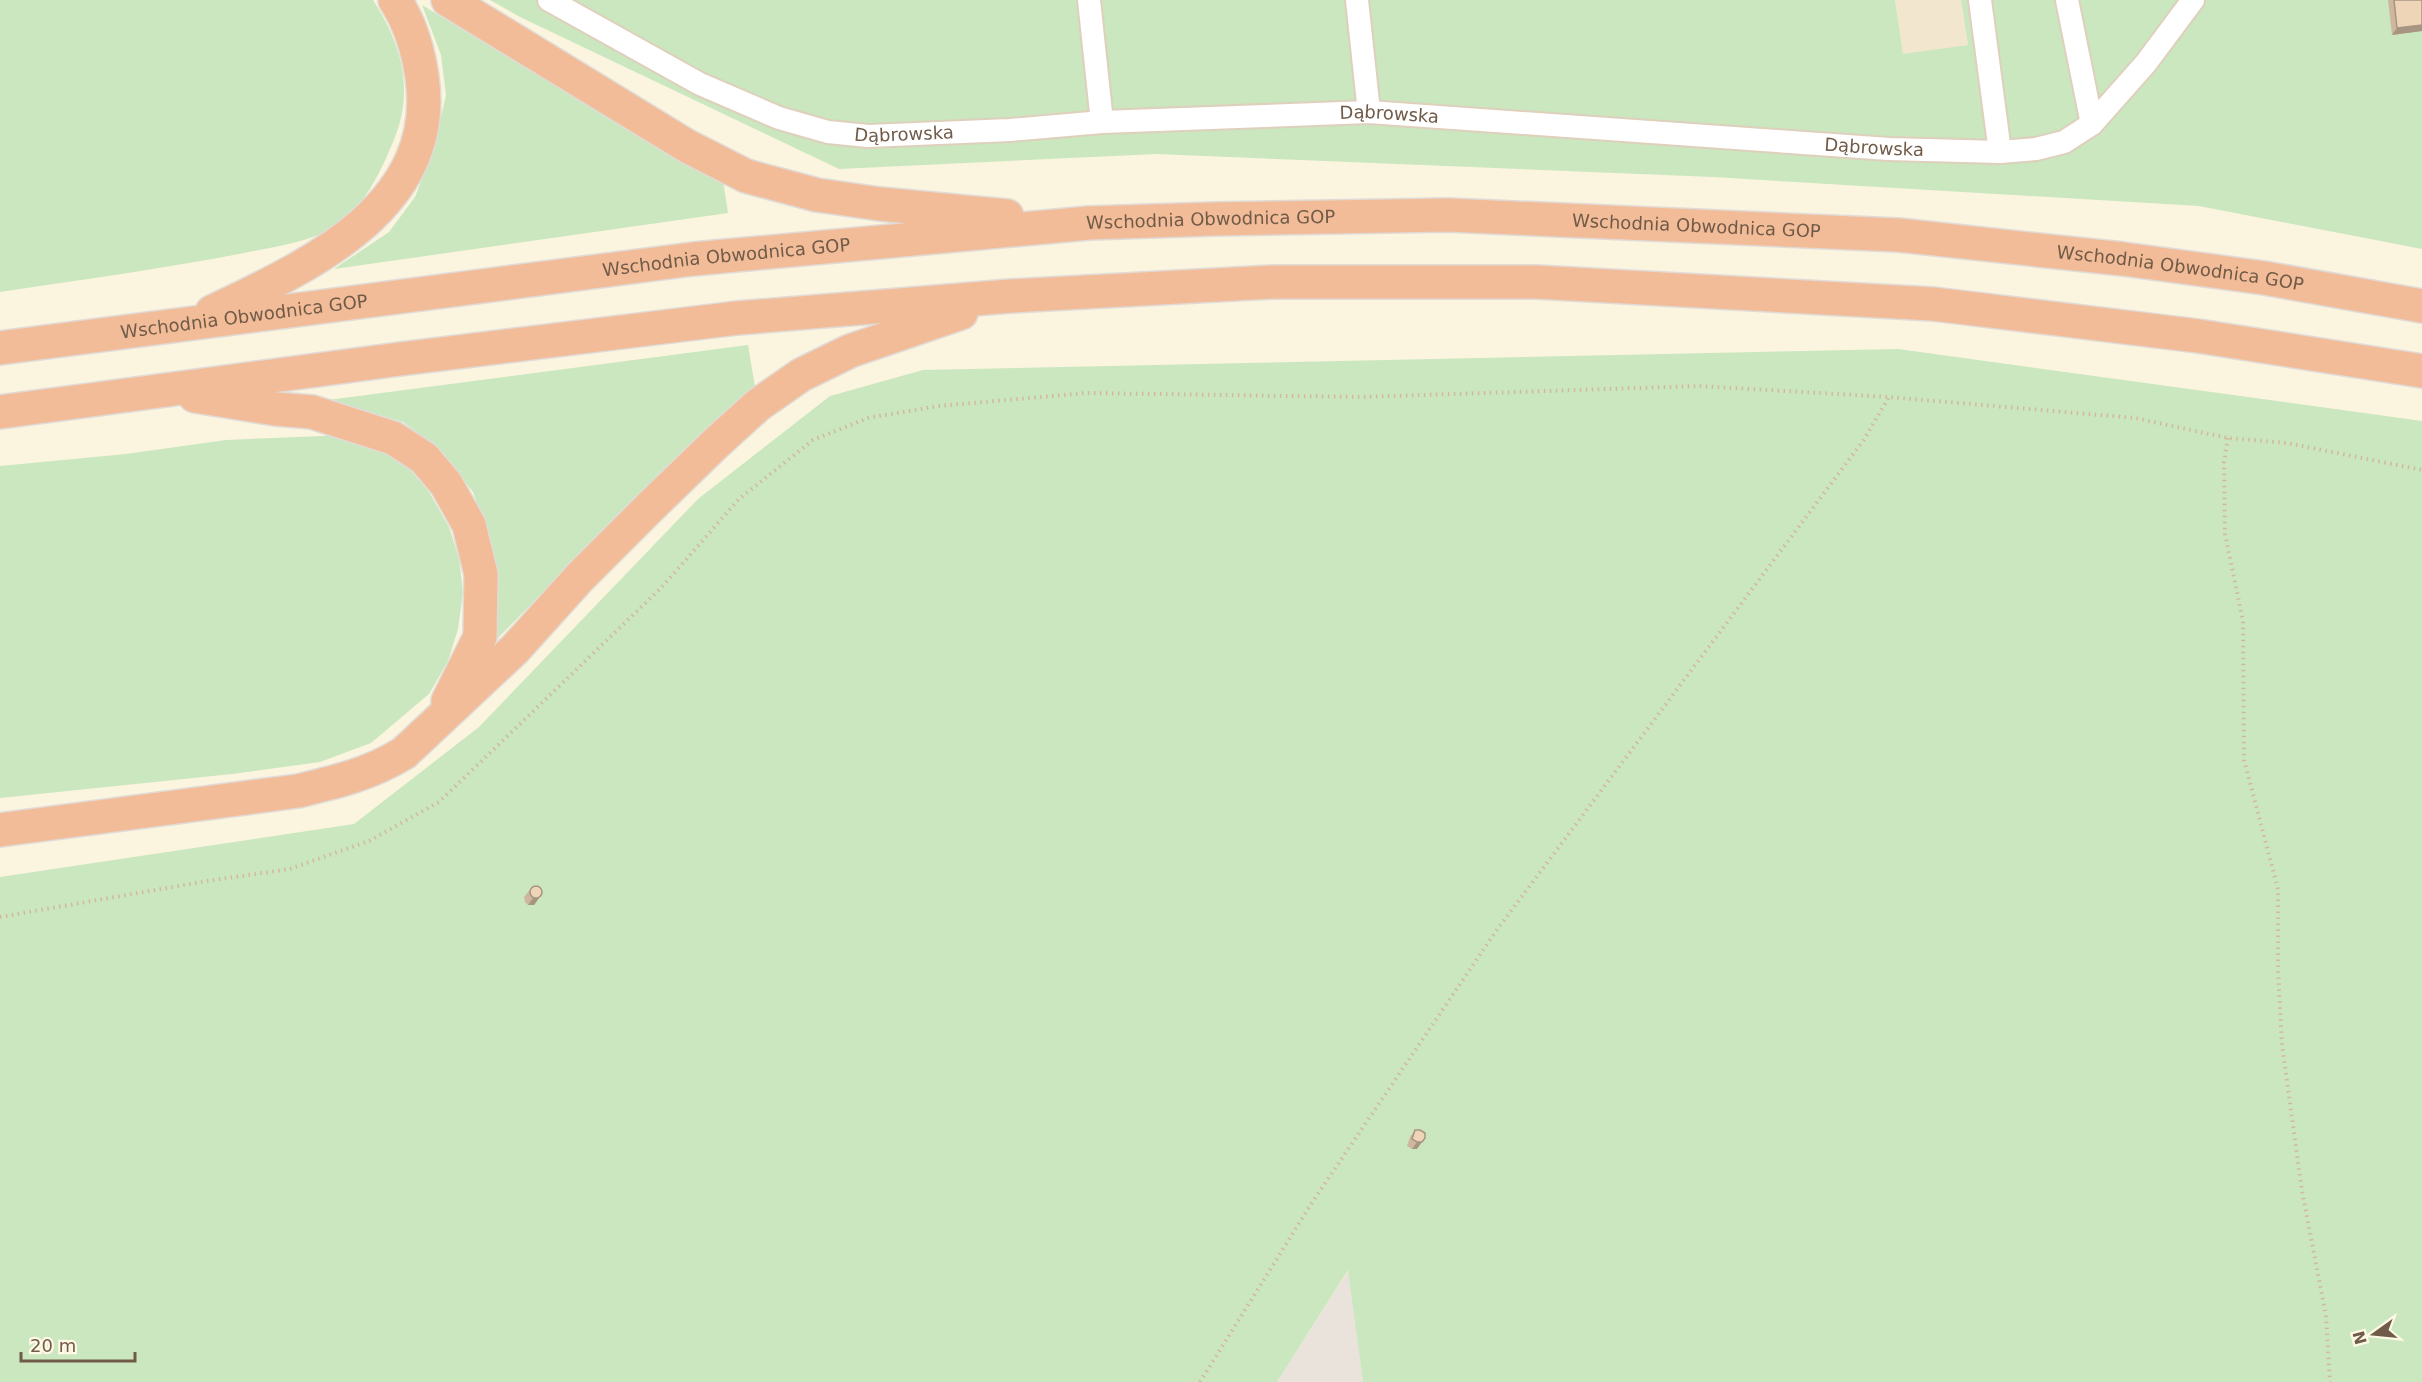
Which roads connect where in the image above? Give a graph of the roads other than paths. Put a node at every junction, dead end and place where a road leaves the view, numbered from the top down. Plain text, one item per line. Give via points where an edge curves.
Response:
1 (395, 0) edge
2 (448, 0) edge
3 (549, 0) edge
4 (1089, 0) edge
5 (1357, 0) edge
6 (1980, 0) edge
7 (2067, 0) edge
8 (2193, 0) edge
9 (1369, 111) junction
10 (1102, 122) junction
11 (2092, 124) junction
12 (2000, 152) junction
13 (1089, 223) junction
14 (1011, 297) junction
15 (2422, 306) edge
16 (186, 324) junction
17 (0, 348) edge
18 (2422, 372) edge
19 (161, 390) junction
20 (0, 412) edge
21 (435, 724) junction
22 (0, 830) edge

1 - 16 highway via 414,37 424,92 423,120 405,172 387,201 362,226 292,274
2 - 13 highway via 687,146 746,176 817,195 880,204
3 - 10 lane, Dąbrowska via 700,84 779,118 828,132 868,136
4 - 10 lane
5 - 9 lane
6 - 12 lane
7 - 11 lane
8 - 11 lane, Dąbrowska via 2146,63
9 - 10 lane, Dąbrowska
9 - 12 lane, Dąbrowska via 1890,149
11 - 12 lane, Dąbrowska via 2064,142
13 - 15 highway, Wschodnia Obwodnica GOP via 1448,215 1898,235 2170,265
13 - 16 highway, Wschodnia Obwodnica GOP via 693,260
14 - 18 highway via 1273,282 1548,283 1933,304 2198,336
14 - 19 highway via 738,318
14 - 21 highway via 850,351 801,375 758,405 580,577 516,649
16 - 17 highway, Wschodnia Obwodnica GOP
19 - 20 highway
19 - 21 highway via 312,412 341,420 393,438 424,458 446,484 468,525 482,573 480,638
21 - 22 highway via 384,766 335,782 298,791

